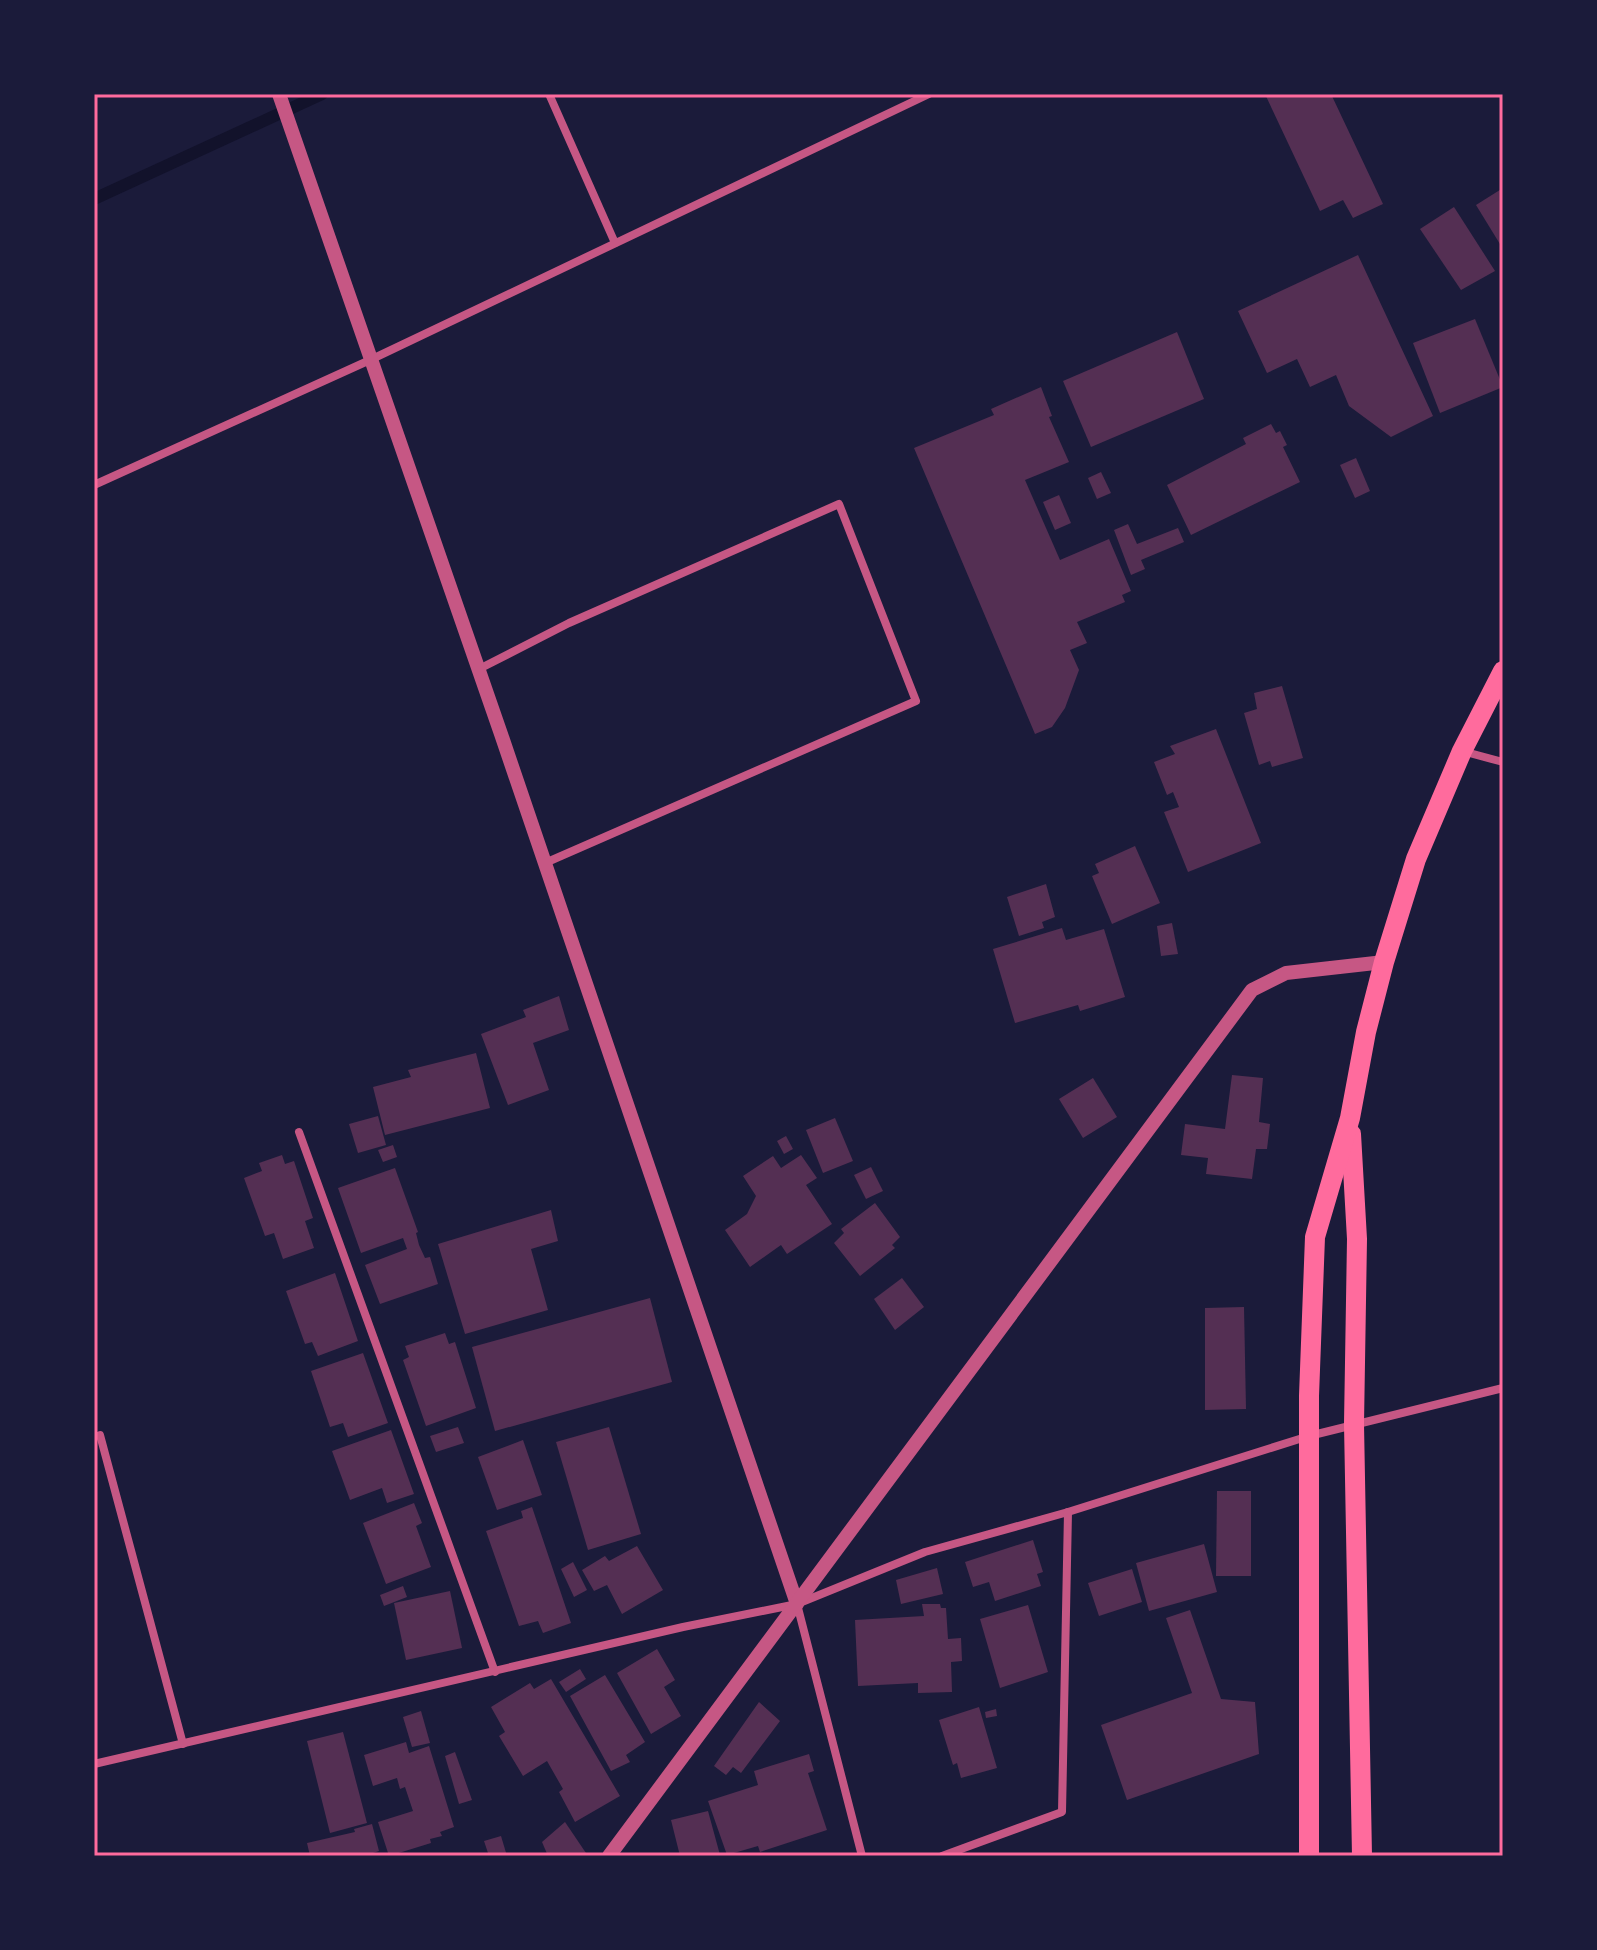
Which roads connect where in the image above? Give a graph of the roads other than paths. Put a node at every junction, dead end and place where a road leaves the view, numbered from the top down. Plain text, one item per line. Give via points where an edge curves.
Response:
1 (279, 94) edge
2 (549, 94) edge
3 (929, 94) edge
4 (615, 243) junction
5 (370, 360) junction
6 (94, 485) edge
7 (479, 669) junction
8 (1503, 671) edge
9 (1462, 751) junction
10 (1503, 762) edge
11 (545, 863) junction
12 (1384, 962) junction
13 (1350, 1118) junction
14 (299, 1132) dead end
15 (1503, 1388) edge
16 (1354, 1424) junction
17 (100, 1435) dead end
18 (1309, 1436) junction
19 (1068, 1512) junction
20 (797, 1604) junction
21 (495, 1672) junction
22 (183, 1744) junction
23 (94, 1764) edge
24 (609, 1856) edge
25 (862, 1856) edge
26 (942, 1856) edge
27 (1309, 1856) edge
28 (1362, 1856) edge

1 - 5 street
2 - 4 street
3 - 4 street
4 - 5 street
5 - 6 street
5 - 7 street
7 - 11 street
7 - 11 street via 569,623 839,504 916,701
8 - 9 main road
9 - 10 street
9 - 12 main road via 1416,859
11 - 20 street
12 - 13 main road
12 - 20 street via 1286,973 1252,990
13 - 16 main road via 1357,1239
13 - 18 main road via 1315,1237
14 - 21 street
15 - 16 street
16 - 18 street
16 - 28 main road
17 - 22 street
18 - 19 street
18 - 27 main road
19 - 20 street via 925,1552
19 - 26 street via 1062,1812
20 - 21 street
20 - 24 street
20 - 25 street
21 - 22 street
22 - 23 street

